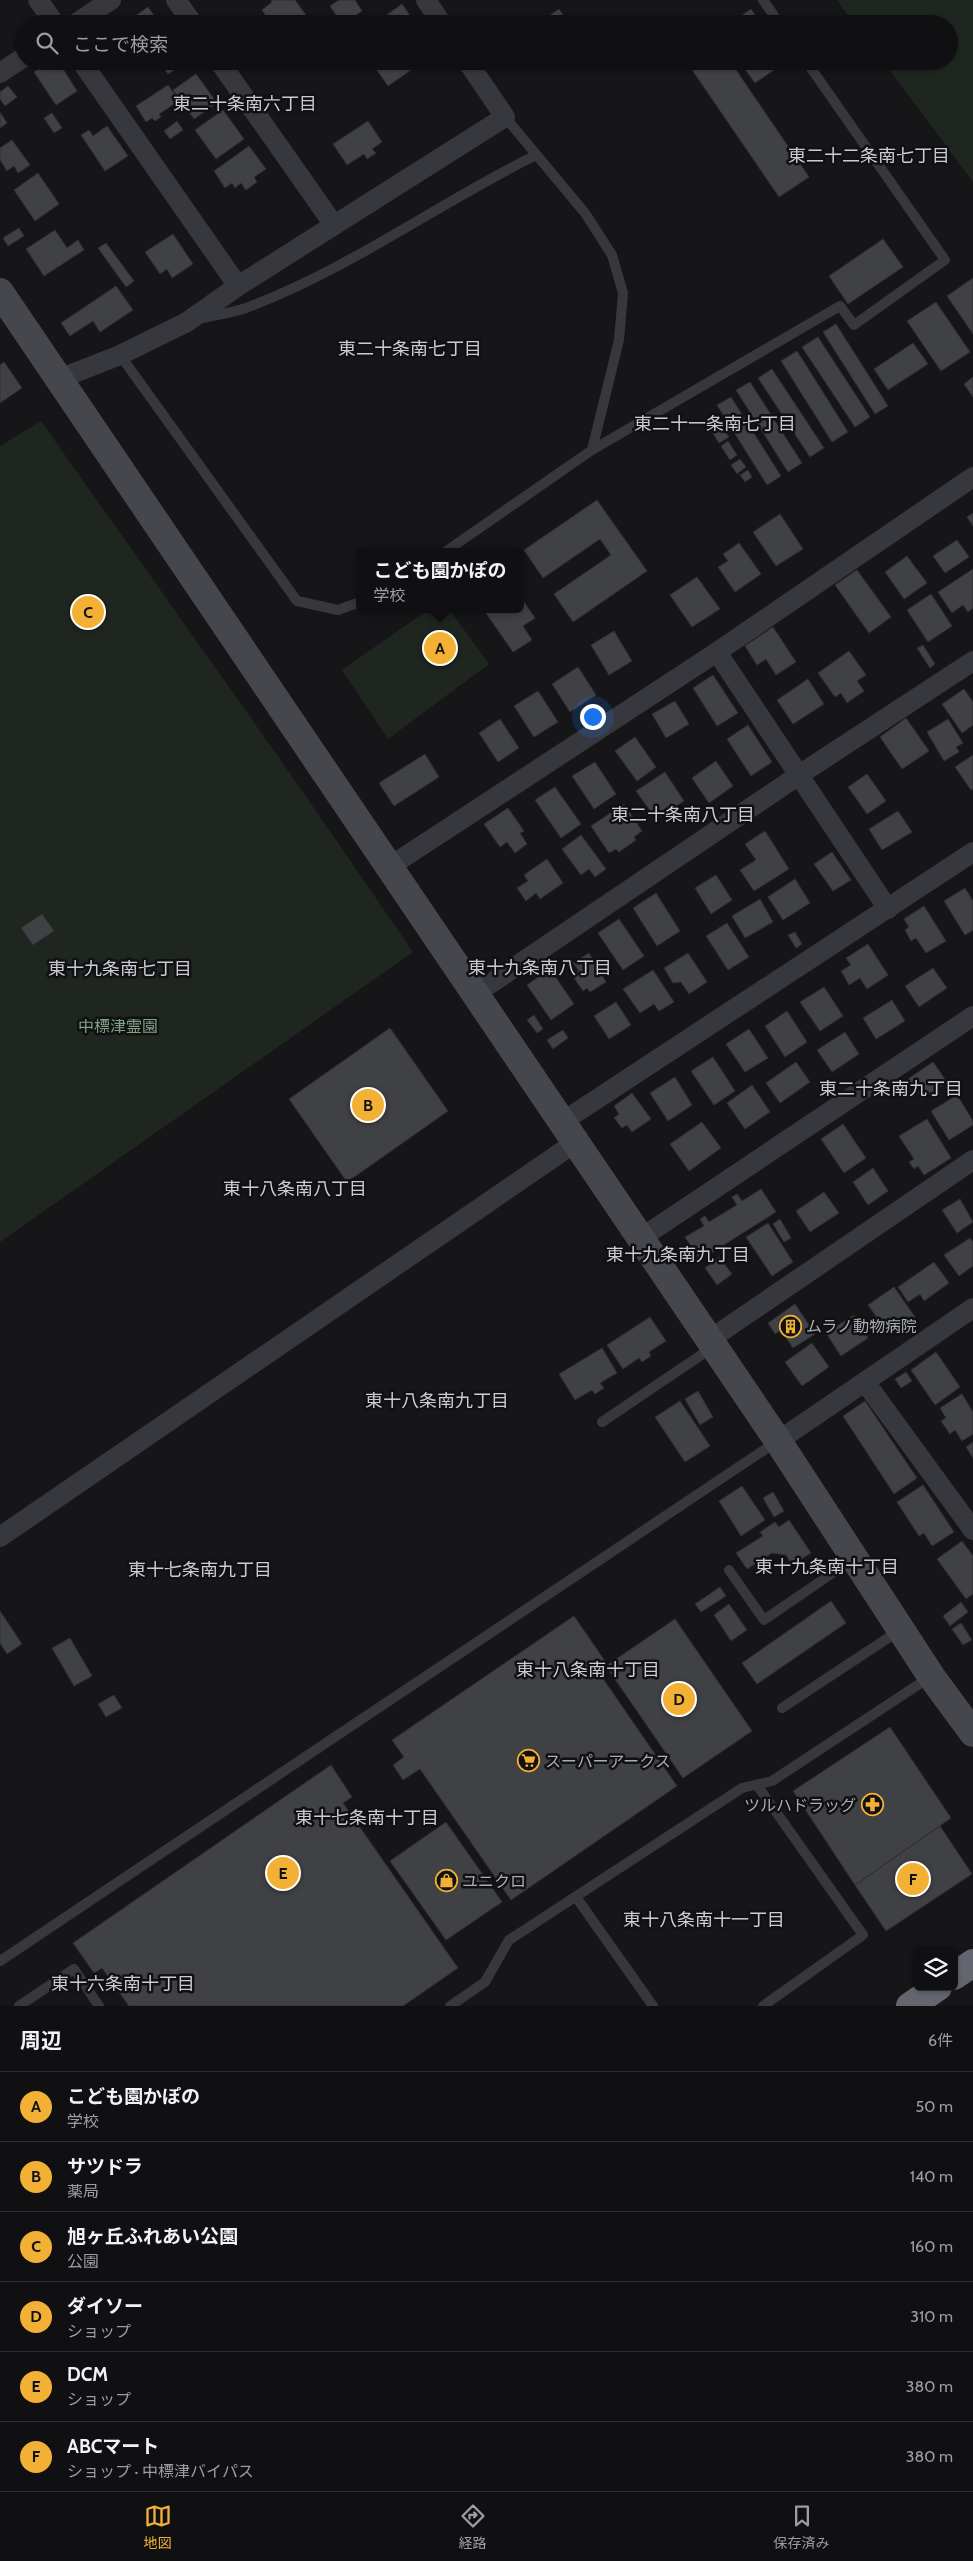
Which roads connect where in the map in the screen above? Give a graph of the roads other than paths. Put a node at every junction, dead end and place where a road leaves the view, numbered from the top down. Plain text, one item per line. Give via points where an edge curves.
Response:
1 (38, 0) edge
2 (111, 0) edge
3 (176, 0) edge
4 (426, 0) edge
5 (763, 0) edge
6 (49, 15) edge
7 (88, 15) edge
8 (187, 15) edge
9 (436, 15) edge
10 (774, 15) edge
11 (15, 63) edge
12 (87, 70) edge
13 (225, 70) edge
14 (473, 70) edge
15 (812, 70) edge
16 (0, 72) edge
17 (505, 117) junction
18 (536, 155) junction
19 (334, 225) junction
20 (238, 286) junction
21 (0, 292) edge
22 (187, 322) junction
23 (120, 355) junction
24 (59, 380) junction
25 (592, 450) junction
26 (973, 477) edge
27 (452, 548) edge
28 (356, 603) edge
29 (716, 652) junction
30 (973, 661) edge
31 (799, 775) junction
32 (973, 852) edge
33 (389, 867) junction
34 (888, 909) junction
35 (476, 994) junction
36 (973, 1016) edge
37 (569, 1132) junction
38 (973, 1160) edge
39 (641, 1238) junction
40 (973, 1308) edge
41 (712, 1343) junction
42 (865, 1382) junction
43 (602, 1422) dead end
44 (778, 1441) junction
45 (973, 1530) edge
46 (0, 1537) edge
47 (854, 1558) junction
48 (729, 1570) dead end
49 (901, 1629) junction
50 (931, 1676) junction
51 (782, 1708) dead end
52 (973, 1733) edge
53 (757, 1785) junction
54 (576, 1897) junction
55 (0, 1962) edge
56 (973, 1962) edge
57 (958, 1973) edge
58 (932, 1991) edge
59 (19, 2006) edge
60 (99, 2006) edge
61 (450, 2006) edge
62 (653, 2006) edge
63 (763, 2006) edge
64 (910, 2006) edge

1 - 6 street
2 - 7 street
3 - 8 street
4 - 9 street
5 - 10 lane
11 - 16 street
12 - 20 street
13 - 19 street
14 - 17 street
15 - 25 lane via 945,260 854,325 840,306
17 - 18 lane
17 - 19 street
18 - 22 lane via 313,278 245,308
18 - 25 lane via 585,213 612,255 623,293 619,340
19 - 20 street
20 - 22 street
21 - 24 street
22 - 23 street
23 - 24 street
23 - 28 lane via 297,601 338,610
24 - 33 street
25 - 27 lane
26 - 29 street
29 - 31 street
29 - 33 street
30 - 31 street
31 - 34 street
31 - 35 street
32 - 34 street
33 - 35 street
34 - 37 street
35 - 37 street
36 - 39 street
37 - 39 street
37 - 46 street
38 - 41 street
39 - 41 street
40 - 42 street
41 - 43 lane
41 - 44 street
42 - 44 street
42 - 45 street
44 - 47 street
44 - 55 lane
47 - 48 lane via 764,1620
47 - 49 street
49 - 50 street
49 - 51 lane
50 - 52 street
50 - 53 lane via 772,1781
53 - 54 lane via 742,1788
53 - 63 lane via 864,1935
54 - 61 lane via 509,1940 485,1982
54 - 62 lane
56 - 57 highway
58 - 64 highway
59 - 60 lane via 74,1969

